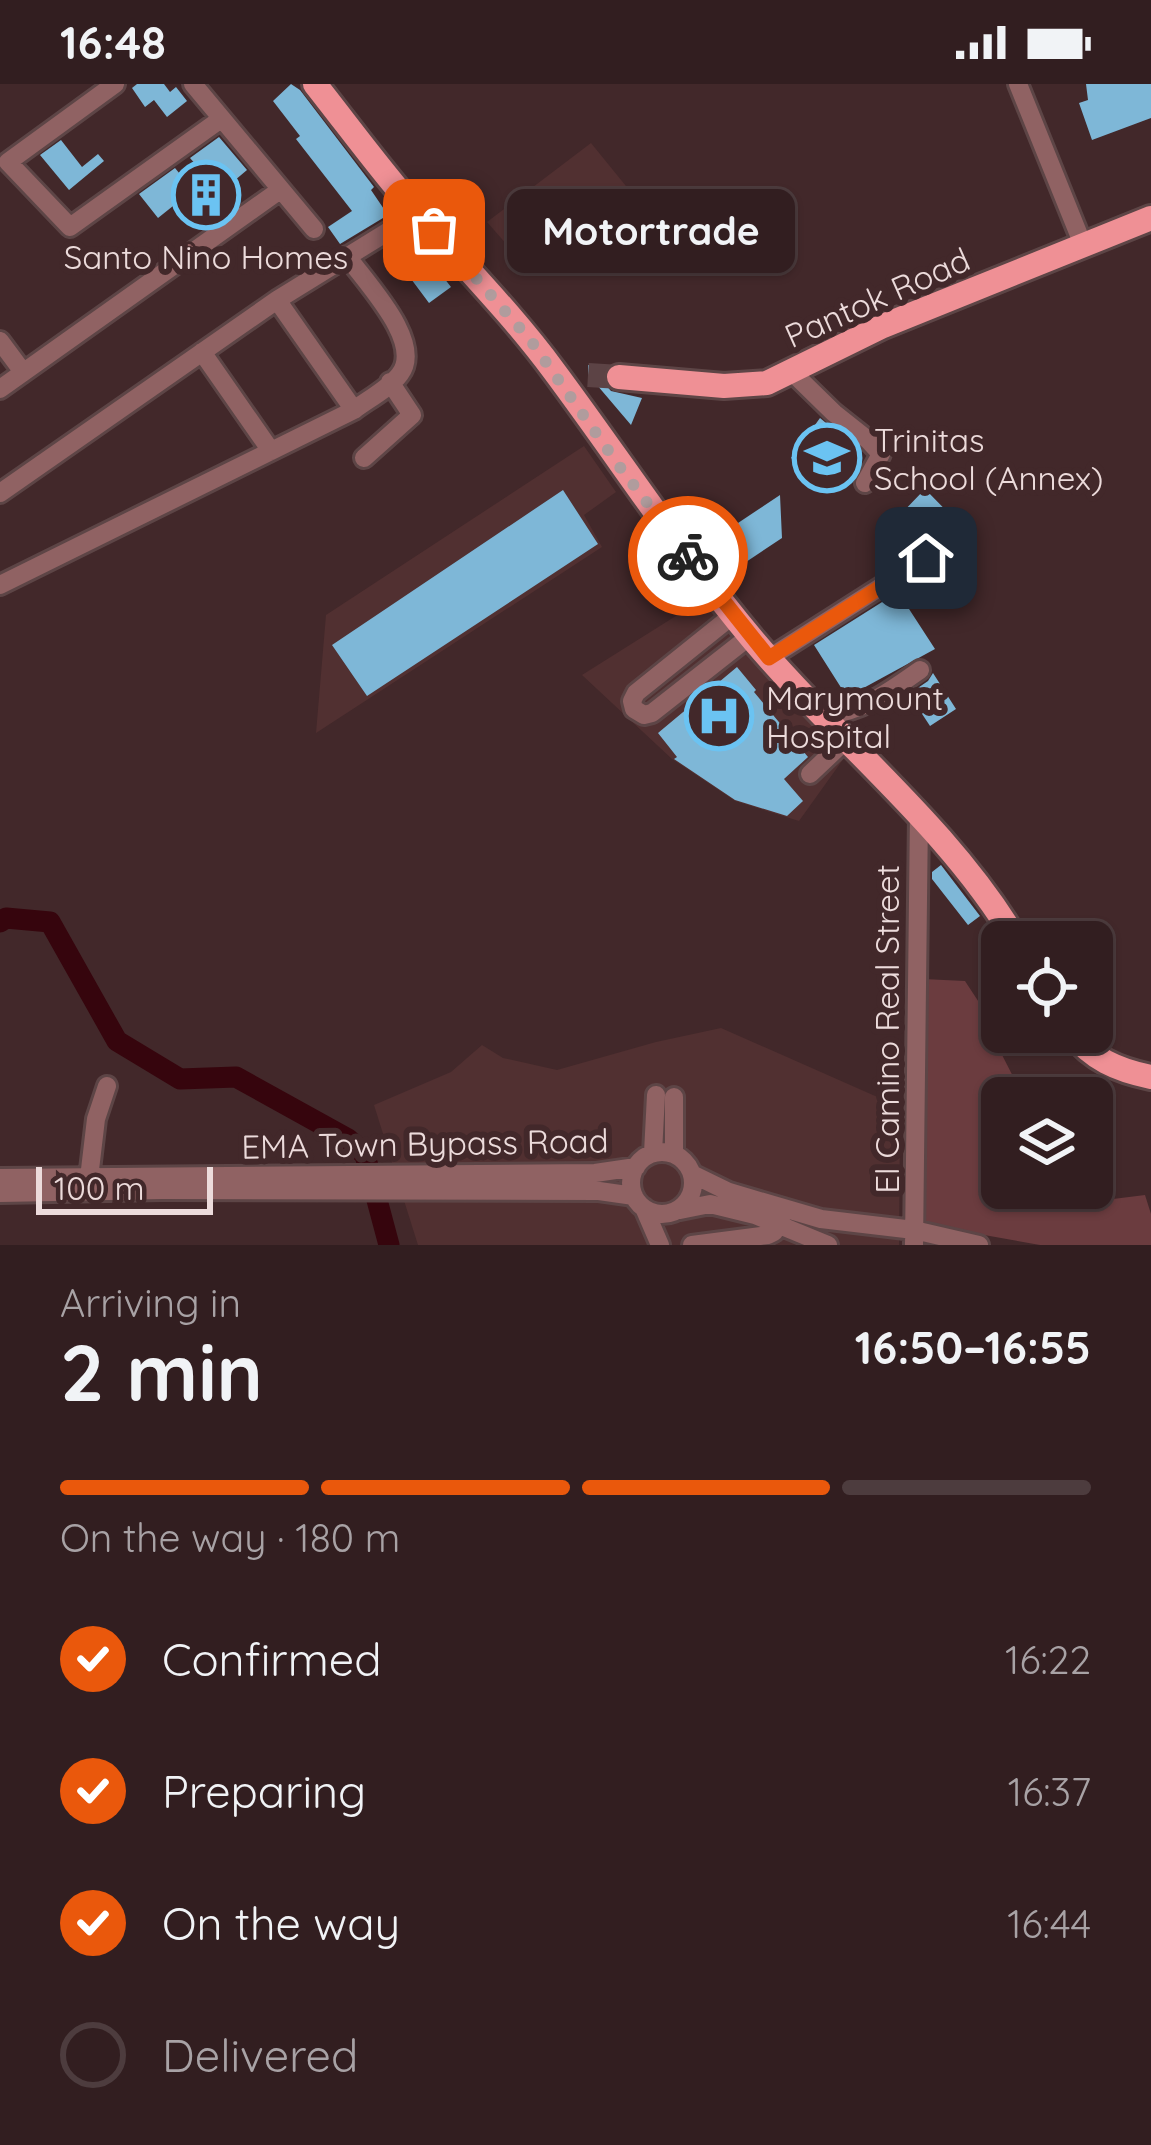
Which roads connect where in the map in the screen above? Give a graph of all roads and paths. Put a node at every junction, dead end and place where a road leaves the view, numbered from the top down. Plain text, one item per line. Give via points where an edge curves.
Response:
1 (115, 84) edge
2 (194, 84) edge
3 (315, 84) edge
4 (1018, 84) edge
5 (221, 119) junction
6 (280, 190) junction
7 (418, 214) junction
8 (1151, 218) edge
9 (314, 229) dead end
10 (1083, 245) junction
11 (347, 256) junction
12 (277, 300) junction
13 (0, 341) edge
14 (202, 352) junction
15 (791, 371) junction
16 (23, 372) junction
17 (555, 373) junction
18 (588, 375) tunnel mouth
19 (620, 377) tunnel mouth
20 (390, 382) junction
21 (0, 389) edge
22 (354, 410) junction
23 (271, 451) junction
24 (364, 458) dead end
25 (865, 483) dead end
26 (0, 493) edge
27 (926, 558) dead end
28 (0, 585) edge
29 (733, 615) junction
30 (750, 636) junction
31 (769, 658) junction
32 (920, 670) dead end
33 (824, 716) junction
34 (847, 739) junction
35 (809, 774) dead end
36 (919, 814) junction
37 (1003, 921) edge
38 (1088, 1053) edge
39 (1151, 1077) edge
40 (106, 1086) dead end
41 (653, 1153) junction
42 (674, 1154) junction
43 (636, 1167) junction
44 (692, 1174) junction
45 (0, 1178) edge
46 (89, 1178) junction
47 (356, 1183) junction
48 (394, 1183) junction
49 (0, 1193) edge
50 (639, 1202) junction
51 (677, 1211) junction
52 (782, 1217) junction
53 (843, 1222) junction
54 (914, 1238) edge
55 (665, 1245) edge
56 (692, 1245) edge
57 (828, 1245) edge
58 (842, 1245) edge
59 (979, 1245) edge

1 - 5 street via 8,162 70,227
2 - 5 street
3 - 7 main road
4 - 10 street
5 - 6 street
6 - 9 street
6 - 16 street
7 - 11 street
7 - 17 main road
8 - 10 main road, Pantok Road
10 - 15 main road, Pantok Road
11 - 12 street
11 - 20 street via 403,334 407,356
12 - 14 street
12 - 22 street
13 - 16 street
14 - 23 street
14 - 26 street
15 - 19 main road, Pantok Road via 758,385
15 - 25 street via 881,454
16 - 21 street
17 - 18 main road
17 - 29 main road
20 - 22 street
20 - 24 street via 412,415
22 - 23 street
23 - 28 street
27 - 31 street
29 - 30 main road
29 - 30 street via 636,693 634,709 652,713
30 - 31 main road
31 - 33 main road
32 - 33 street via 873,703
33 - 34 main road
34 - 35 street
34 - 36 main road
36 - 37 main road
36 - 54 street, El Camino Real Street
38 - 39 main road
40 - 46 street
41 - 42 street
41 - 42 street via 665,1096
41 - 43 street
42 - 44 street
43 - 48 street, EMA Town Bypass Road
43 - 50 street
44 - 51 street via 690,1196
44 - 52 street
45 - 46 street, EMA Town Bypass Road
46 - 47 street, EMA Town Bypass Road
47 - 48 street, EMA Town Bypass Road
47 - 49 street, EMA Town Bypass Road
48 - 50 street, EMA Town Bypass Road via 598,1191
50 - 51 street via 658,1214
50 - 55 street
51 - 52 street via 710,1204
51 - 55 street
52 - 53 street
52 - 56 street via 768,1235
52 - 57 street
53 - 54 street
53 - 58 street
54 - 59 street

